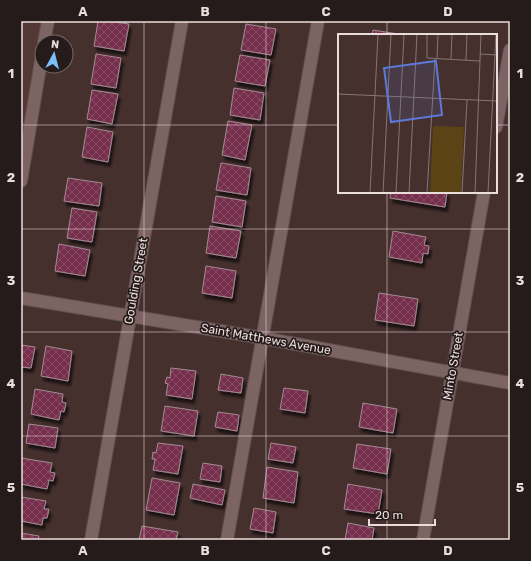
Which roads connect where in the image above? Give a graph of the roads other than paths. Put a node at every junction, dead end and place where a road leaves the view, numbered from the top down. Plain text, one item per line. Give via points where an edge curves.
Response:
1 (48, 21) edge
2 (182, 21) edge
3 (318, 21) edge
4 (46, 34) edge
5 (510, 50) edge
6 (39, 74) edge
7 (497, 122) edge
8 (21, 181) edge
9 (484, 193) edge
10 (21, 298) edge
11 (130, 317) junction
12 (263, 338) junction
13 (452, 374) junction
14 (510, 383) edge
15 (91, 540) edge
16 (227, 540) edge
17 (423, 540) edge

1 - 4 street
2 - 11 street, Goulding Street
3 - 12 street
5 - 7 street
6 - 8 street
9 - 13 street, Minto Street
10 - 11 street, Saint Matthews Avenue
11 - 12 street, Saint Matthews Avenue
11 - 15 street, Goulding Street
12 - 13 street, Saint Matthews Avenue
12 - 16 street
13 - 14 street, Saint Matthews Avenue
13 - 17 street, Minto Street

